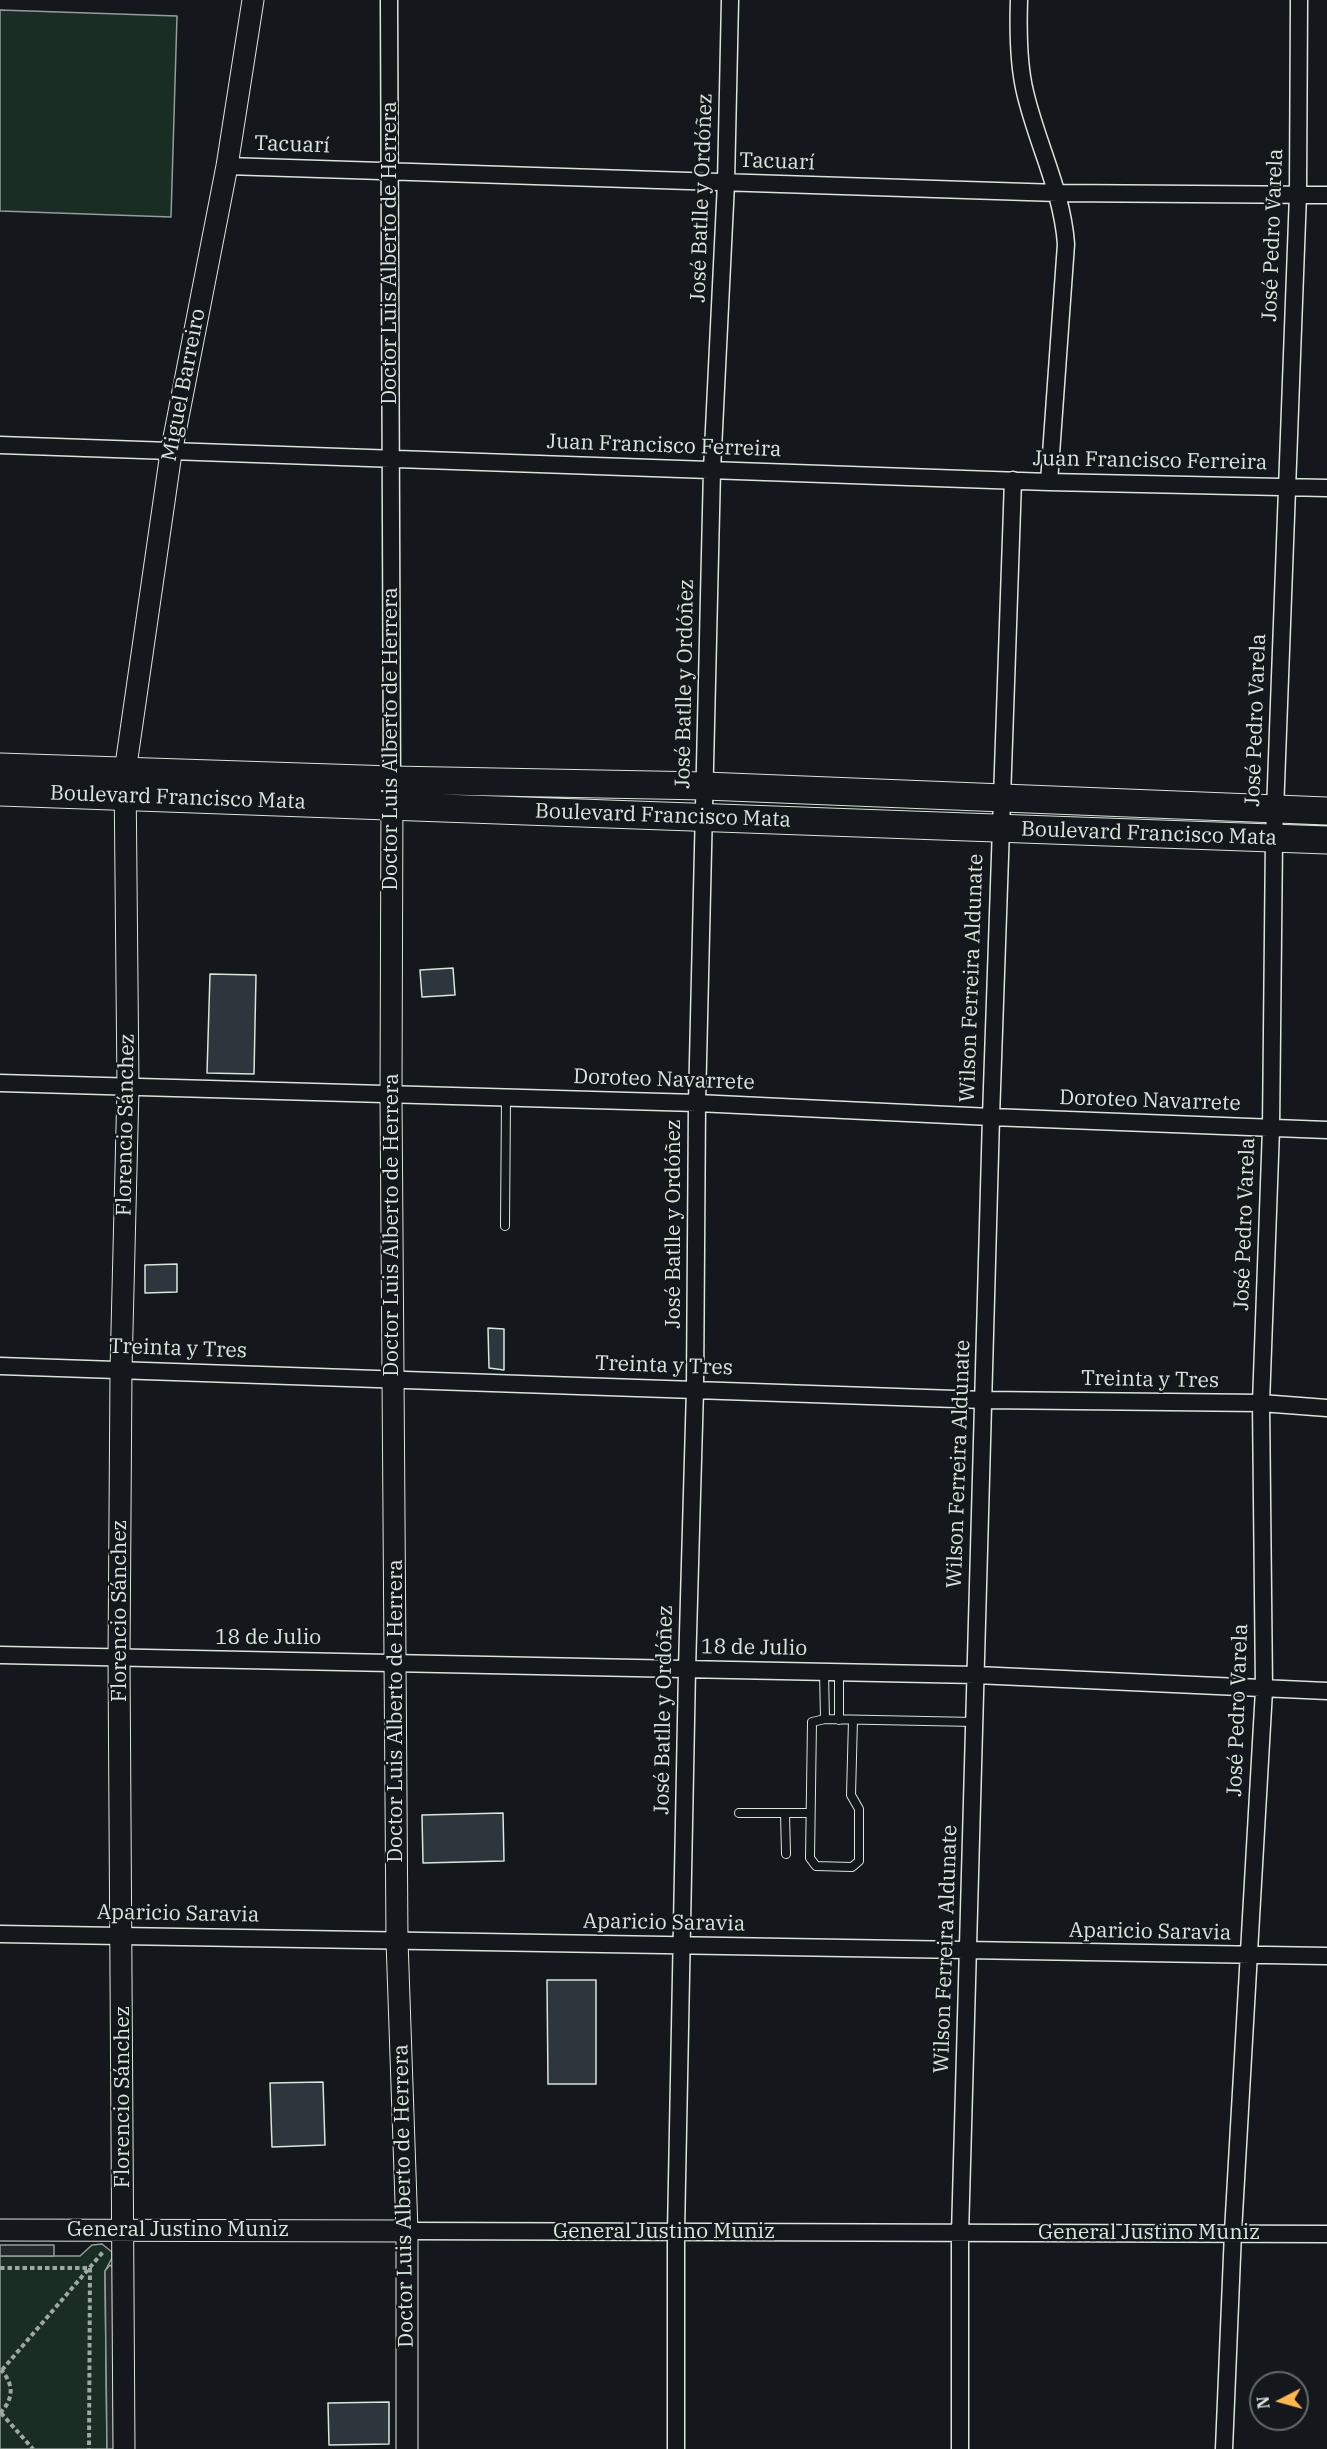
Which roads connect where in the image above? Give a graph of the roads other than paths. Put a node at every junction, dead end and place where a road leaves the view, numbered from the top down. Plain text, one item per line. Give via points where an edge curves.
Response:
1 (253, 0) edge
2 (388, 0) edge
3 (730, 0) edge
4 (1019, 0) edge
5 (1299, 0) edge
6 (227, 166) junction
7 (390, 171) junction
8 (726, 183) junction
9 (1058, 193) junction
10 (1298, 194) junction
11 (1327, 195) edge
12 (0, 445) edge
13 (171, 453) junction
14 (390, 460) junction
15 (712, 470) junction
16 (1013, 480) junction
17 (1049, 482) junction
18 (1286, 486) junction
19 (1327, 488) edge
20 (0, 767) edge
21 (125, 784) junction
22 (705, 786) junction
23 (0, 792) edge
24 (392, 792) junction
25 (1001, 800) junction
26 (1275, 809) junction
27 (1327, 811) edge
28 (705, 818) junction
29 (999, 830) junction
30 (1274, 838) junction
31 (1327, 840) edge
32 (0, 1083) edge
33 (128, 1088) junction
34 (391, 1095) junction
35 (506, 1098) junction
36 (697, 1103) junction
37 (991, 1117) junction
38 (1271, 1129) junction
39 (1327, 1130) edge
40 (505, 1226) dead end
41 (0, 1366) edge
42 (121, 1370) junction
43 (394, 1378) junction
44 (695, 1389) junction
45 (984, 1400) junction
46 (1261, 1404) junction
47 (1327, 1408) edge
48 (0, 1655) edge
49 (119, 1659) junction
50 (396, 1661) junction
51 (687, 1669) junction
52 (831, 1672) junction
53 (976, 1675) junction
54 (1264, 1690) junction
55 (1327, 1691) edge
56 (825, 1719) junction
57 (839, 1720) junction
58 (853, 1720) junction
59 (975, 1722) junction
60 (739, 1813) dead end
61 (785, 1813) junction
62 (810, 1813) junction
63 (786, 1854) dead end
64 (0, 1934) edge
65 (122, 1936) junction
66 (397, 1941) junction
67 (682, 1946) junction
68 (968, 1951) junction
69 (1327, 1956) edge
70 (1249, 1957) junction
71 (0, 2230) edge
72 (123, 2230) junction
73 (406, 2230) junction
74 (676, 2232) junction
75 (1233, 2232) junction
76 (960, 2234) junction
77 (1327, 2234) edge
78 (124, 2449) edge
79 (407, 2449) edge
80 (676, 2449) edge
81 (960, 2449) edge
82 (1224, 2449) edge

1 - 6 street, Miguel Barreiro
2 - 7 street, Doctor Luis Alberto de Herrera
3 - 8 street, José Batlle y Ordóñez
4 - 9 street via 1025,92
5 - 10 street, José Pedro Varela
6 - 7 street, Tacuarí
6 - 13 street, Miguel Barreiro
7 - 8 street, Tacuarí
7 - 14 street, Doctor Luis Alberto de Herrera
8 - 9 street, Tacuarí
8 - 15 street, José Batlle y Ordóñez
9 - 10 street, Tacuarí
9 - 17 street via 1066,244
10 - 11 street, Tacuarí
10 - 18 street, José Pedro Varela
12 - 13 street, Juan Francisco Ferreira
13 - 14 street, Juan Francisco Ferreira
13 - 21 street, Miguel Barreiro
14 - 15 street, Juan Francisco Ferreira
14 - 24 street, Doctor Luis Alberto de Herrera
15 - 16 street, Juan Francisco Ferreira
15 - 22 street, José Batlle y Ordóñez
16 - 17 street, Juan Francisco Ferreira
16 - 25 street, Wilson Ferreira Aldunate
17 - 18 street, Juan Francisco Ferreira
18 - 19 street, Juan Francisco Ferreira
18 - 26 street, José Pedro Varela
20 - 21 main road, Boulevard Francisco Mata
21 - 23 main road, Boulevard Francisco Mata
21 - 24 main road, Boulevard Francisco Mata
21 - 33 street, Florencio Sánchez
22 - 24 main road, Boulevard Francisco Mata
22 - 25 main road, Boulevard Francisco Mata
22 - 28 street, José Batlle y Ordóñez
24 - 28 main road, Boulevard Francisco Mata
24 - 34 street, Doctor Luis Alberto de Herrera
25 - 26 main road, Boulevard Francisco Mata
25 - 29 street, Wilson Ferreira Aldunate
26 - 27 main road, Boulevard Francisco Mata
26 - 30 street, José Pedro Varela
28 - 29 main road, Boulevard Francisco Mata
28 - 36 street, José Batlle y Ordóñez
29 - 30 main road, Boulevard Francisco Mata
29 - 37 street, Wilson Ferreira Aldunate
30 - 31 main road, Boulevard Francisco Mata
30 - 38 street, José Pedro Varela
32 - 33 street, Doroteo Navarrete
33 - 34 street, Doroteo Navarrete
33 - 42 street, Florencio Sánchez
34 - 35 street, Doroteo Navarrete
34 - 43 street, Doctor Luis Alberto de Herrera
35 - 36 street, Doroteo Navarrete
35 - 40 lane
36 - 37 street, Doroteo Navarrete
36 - 44 street, José Batlle y Ordóñez
37 - 38 street, Doroteo Navarrete
37 - 45 street, Wilson Ferreira Aldunate
38 - 39 street, Doroteo Navarrete
38 - 46 street, José Pedro Varela
41 - 42 street, Treinta y Tres
42 - 43 street, Treinta y Tres
42 - 49 street, Florencio Sánchez
43 - 44 street, Treinta y Tres
43 - 50 street, Doctor Luis Alberto de Herrera
44 - 45 street, Treinta y Tres
44 - 51 street, José Batlle y Ordóñez
45 - 46 street, Treinta y Tres
45 - 53 street, Wilson Ferreira Aldunate
46 - 47 street, Treinta y Tres
46 - 54 street, José Pedro Varela
48 - 49 street, 18 de Julio
49 - 50 street, 18 de Julio
49 - 65 street, Florencio Sánchez
50 - 51 street, 18 de Julio
50 - 66 street, Doctor Luis Alberto de Herrera
51 - 52 street, 18 de Julio
51 - 67 street, José Batlle y Ordóñez
52 - 53 street, 18 de Julio
52 - 56 lane
52 - 57 lane
53 - 54 street, 18 de Julio
53 - 59 street, Wilson Ferreira Aldunate
54 - 55 street, 18 de Julio
54 - 70 street, José Pedro Varela
56 - 57 lane
56 - 62 lane via 817,1719 811,1726
57 - 58 lane
58 - 59 lane
58 - 62 lane via 851,1795 859,1809 856,1865 812,1863
59 - 68 street, Wilson Ferreira Aldunate
60 - 61 lane
61 - 62 lane
61 - 63 lane
64 - 65 street, Aparicio Saravia
65 - 66 street, Aparicio Saravia
65 - 72 street, Florencio Sánchez
66 - 67 street, Aparicio Saravia
66 - 73 street, Doctor Luis Alberto de Herrera
67 - 68 street, Aparicio Saravia
67 - 74 street, José Batlle y Ordóñez
68 - 70 street, Aparicio Saravia
68 - 76 street, Wilson Ferreira Aldunate
69 - 70 street, Aparicio Saravia
70 - 75 street, José Pedro Varela
71 - 72 street, General Justino Muniz
72 - 73 street, General Justino Muniz
72 - 78 street, Florencio Sánchez
73 - 74 street, General Justino Muniz
73 - 79 street, Doctor Luis Alberto de Herrera
74 - 76 street, General Justino Muniz
74 - 80 street, José Batlle y Ordóñez
75 - 76 street, General Justino Muniz
75 - 77 street, General Justino Muniz
75 - 82 street, José Pedro Varela
76 - 81 street, Wilson Ferreira Aldunate

